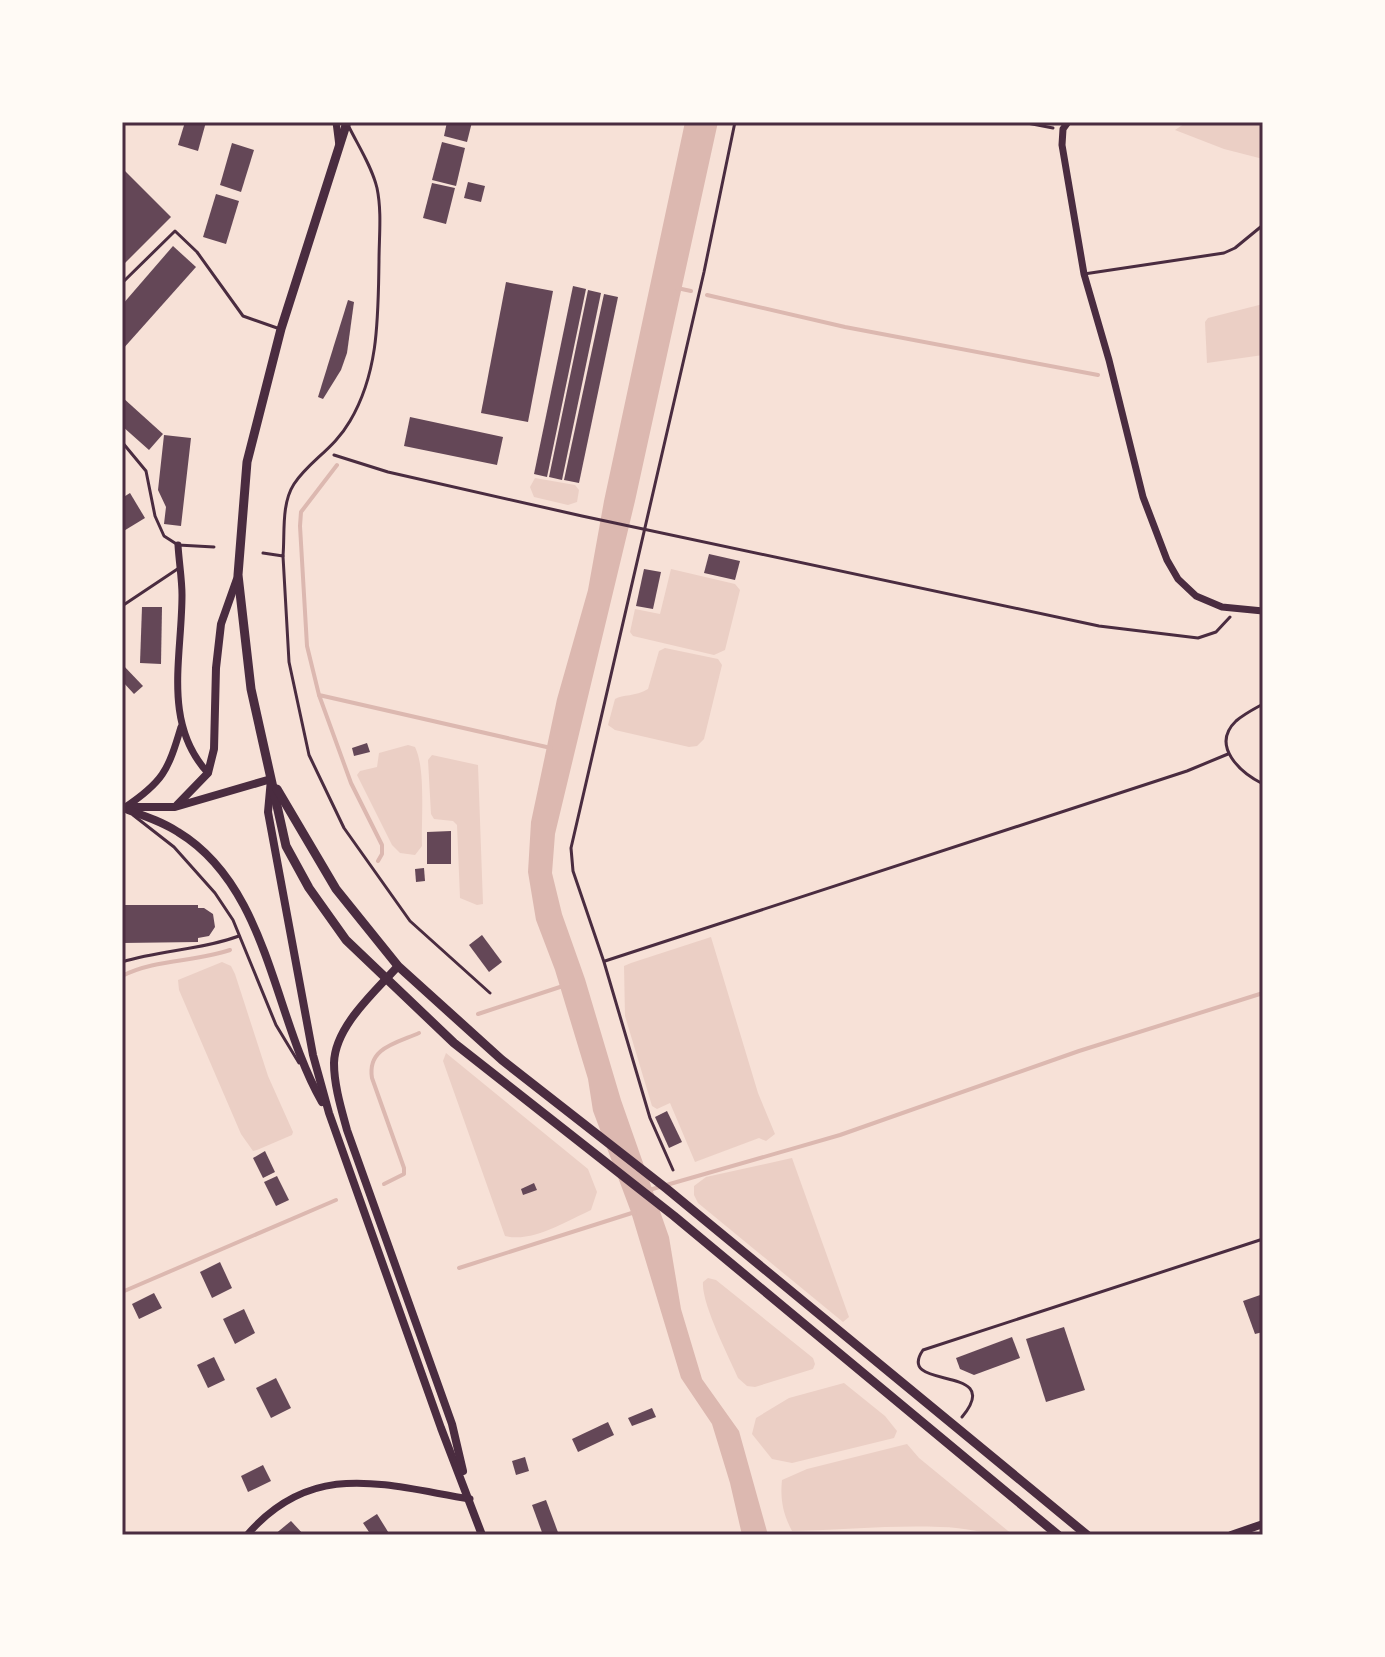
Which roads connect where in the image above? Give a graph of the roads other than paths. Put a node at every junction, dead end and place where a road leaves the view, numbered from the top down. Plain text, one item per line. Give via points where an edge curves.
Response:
1 (336, 122) edge
2 (347, 122) edge
3 (1065, 126) edge
4 (339, 148) junction
5 (1263, 225) edge
6 (1084, 274) junction
7 (122, 283) edge
8 (281, 329) junction
9 (122, 442) edge
10 (178, 545) junction
11 (214, 547) dead end
12 (263, 553) dead end
13 (283, 556) junction
14 (179, 568) junction
15 (238, 575) junction
16 (122, 606) edge
17 (1263, 611) edge
18 (181, 725) junction
19 (208, 773) junction
20 (271, 779) junction
21 (175, 807) junction
22 (123, 808) edge
23 (239, 936) junction
24 (122, 962) edge
25 (398, 966) junction
26 (386, 980) junction
27 (490, 993) dead end
28 (306, 1073) junction
29 (329, 1113) junction
30 (470, 1499) junction
31 (1263, 1524) edge
32 (1049, 1530) edge
33 (247, 1535) edge
34 (482, 1535) edge
35 (1058, 1535) edge
36 (1087, 1535) edge
37 (1231, 1535) edge

1 - 4 street
2 - 4 main road
2 - 13 lane via 377,186 380,208 371,373 338,441 304,472 289,495
3 - 6 street via 1062,145
4 - 8 main road
5 - 6 lane via 1224,253
6 - 17 street via 1143,497 1167,560 1196,596 1234,610
7 - 8 lane via 175,231 197,252 243,316
8 - 15 main road via 247,462
9 - 10 lane via 146,471 164,536
10 - 11 lane
10 - 14 street
12 - 13 lane
13 - 27 lane via 289,662 309,755 344,828 410,921
14 - 16 lane
14 - 18 street via 176,692
15 - 19 street via 221,624
15 - 20 main road via 251,689
18 - 19 street via 196,760
18 - 22 street via 164,775
19 - 21 street
20 - 21 street
20 - 25 main road via 336,889
20 - 26 main road via 286,846 309,888 346,940
20 - 29 street via 268,812 313,1055
21 - 22 street
22 - 23 lane via 195,870
22 - 28 street via 181,833 212,860 236,893 257,933
23 - 24 lane
23 - 28 lane via 276,1025
25 - 26 street
25 - 36 main road via 502,1060
26 - 30 street via 337,1044 335,1079 347,1130 452,1424
26 - 32 main road via 454,1043 674,1216
28 - 29 street
29 - 30 street
30 - 33 street via 334,1483 275,1508
30 - 34 street
31 - 37 street
32 - 35 main road

